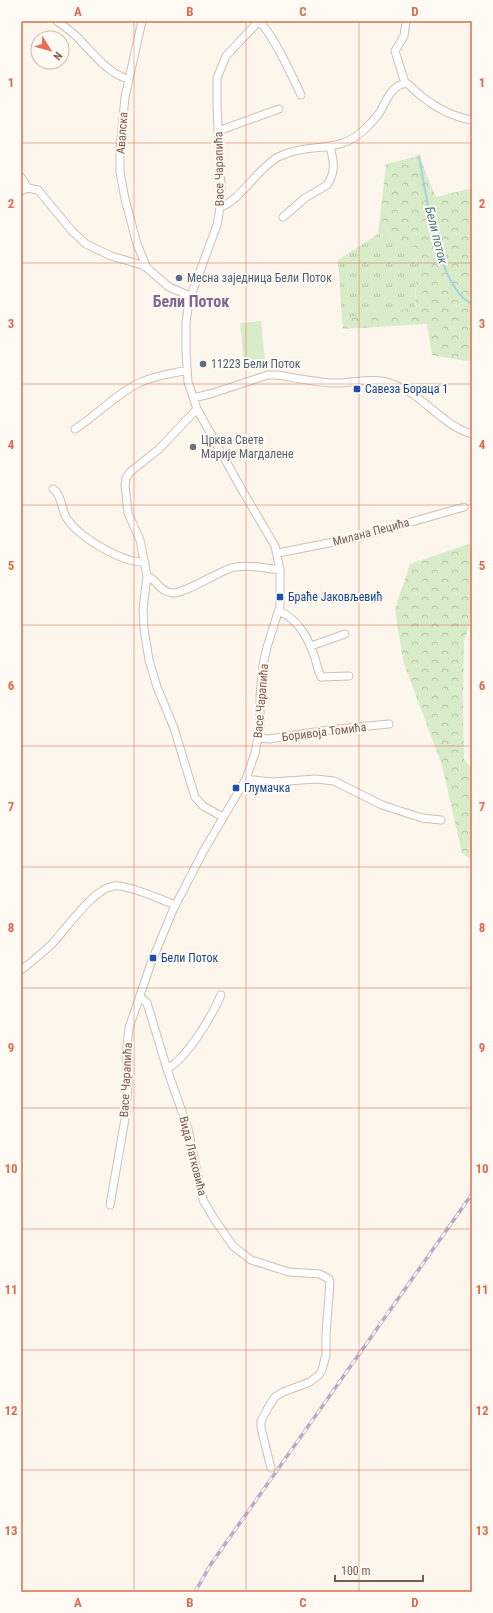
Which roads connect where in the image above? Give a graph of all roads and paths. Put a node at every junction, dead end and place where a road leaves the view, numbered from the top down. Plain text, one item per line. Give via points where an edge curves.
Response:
1 (57, 21) edge
2 (142, 21) edge
3 (259, 21) edge
4 (406, 21) edge
5 (128, 79) junction
6 (405, 83) junction
7 (301, 95) dead end
8 (279, 109) dead end
9 (472, 120) edge
10 (218, 131) junction
11 (330, 147) junction
12 (21, 176) edge
13 (24, 190) edge
14 (220, 207) junction
15 (283, 218) dead end
16 (137, 244) junction
17 (132, 261) junction
18 (147, 268) junction
19 (190, 296) junction
20 (187, 370) junction
21 (193, 398) junction
22 (197, 409) junction
23 (75, 429) dead end
24 (472, 434) edge
25 (53, 489) dead end
26 (464, 507) dead end
27 (278, 553) junction
28 (145, 562) junction
29 (280, 570) junction
30 (147, 576) junction
31 (279, 611) junction
32 (345, 634) dead end
33 (311, 646) junction
34 (349, 676) dead end
35 (389, 724) dead end
36 (258, 738) junction
37 (246, 779) junction
38 (223, 817) junction
39 (441, 820) dead end
40 (175, 904) junction
41 (21, 970) edge
42 (221, 995) dead end
43 (140, 997) junction
44 (167, 1069) junction
45 (110, 1205) dead end
46 (271, 1468) dead end

1 - 5 street via 110,70
2 - 5 street, Авалска
3 - 7 street via 275,45
3 - 10 street, Васе Чарапића via 230,51 219,72 216,93
4 - 6 street via 404,36 396,52
5 - 16 street, Авалска via 121,130 120,172
6 - 9 street via 435,106
6 - 11 street via 392,91 379,113 358,136
8 - 10 street
10 - 14 street, Васе Чарапића
11 - 14 street via 297,150 277,158 262,169 231,202
11 - 15 street via 334,167 327,185 297,204
12 - 13 street
13 - 17 street, Авалска via 38,190 86,244 113,257
14 - 19 street, Васе Чарапића via 217,225
16 - 17 street
16 - 18 street, Авалска
17 - 18 street, Авалска
18 - 19 street, Авалска via 169,287
19 - 20 street, Васе Чарапића via 186,330
20 - 21 street, Васе Чарапића
20 - 23 street via 139,383
21 - 22 street, Васе Чарапића
21 - 24 street via 268,375 333,383 383,381 405,389 456,428
22 - 27 street, Васе Чарапића via 271,536
22 - 28 street via 126,478 128,513 140,540
25 - 28 street via 59,496 72,526 84,536 111,552
26 - 27 street, Милана Пецића via 359,537
27 - 29 street, Васе Чарапића
28 - 30 street
29 - 30 street via 244,566 232,568 176,593 164,591
29 - 31 street, Васе Чарапића
30 - 38 street via 144,629 153,677 174,728 195,797 203,806
31 - 33 street via 303,630
31 - 36 street, Васе Чарапића via 263,665
32 - 33 street
33 - 34 street via 322,676
35 - 36 street, Боривоја Томића via 269,739
36 - 37 street, Васе Чарапића
37 - 38 street, Васе Чарапића
37 - 39 street via 272,782 316,779 334,781 382,805 422,818
38 - 40 street, Васе Чарапића
40 - 41 street via 129,888 110,886 95,896 52,943
40 - 43 street, Васе Чарапића
42 - 44 street via 184,1054
43 - 44 street, Вида Латковића via 147,1002
43 - 45 street, Васе Чарапића via 129,1028 126,1054 126,1113
44 - 46 street, Вида Латковића via 188,1129 204,1200 233,1246 260,1264 289,1272 320,1274 330,1282 326,1355 322,1370 310,1382 275,1397 261,1421

